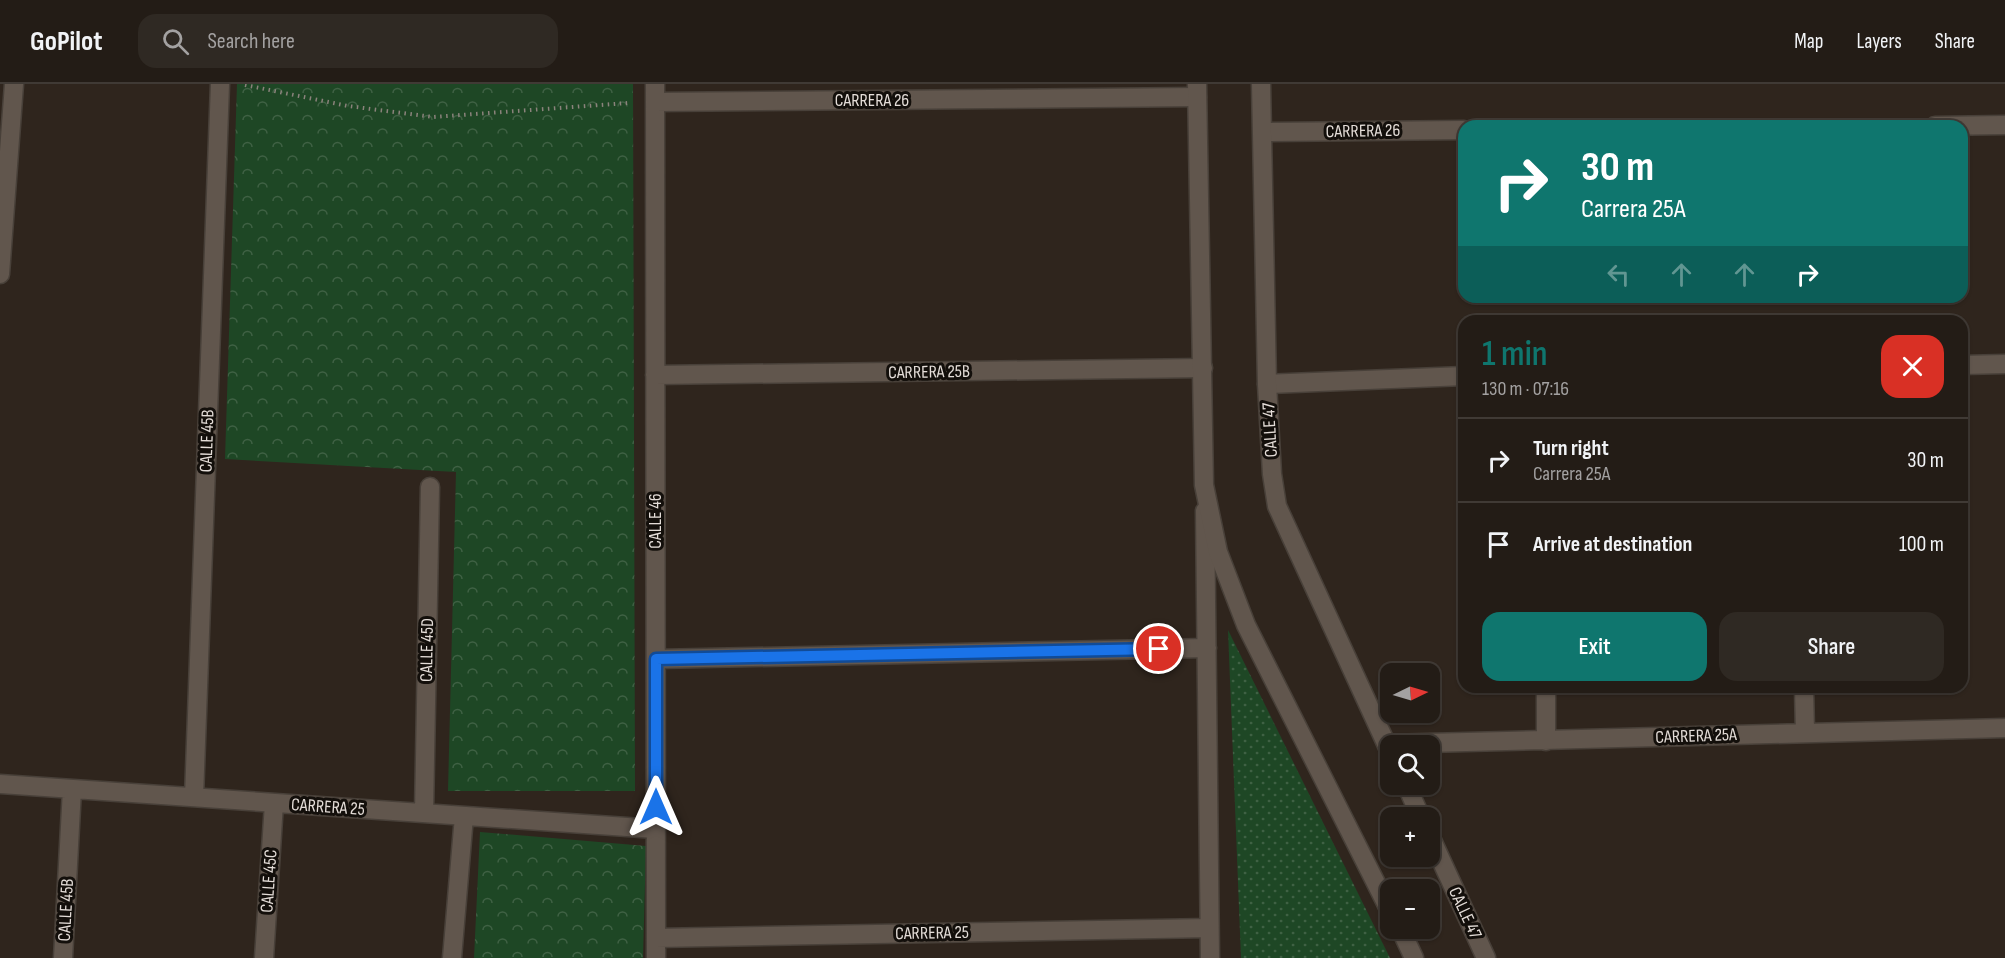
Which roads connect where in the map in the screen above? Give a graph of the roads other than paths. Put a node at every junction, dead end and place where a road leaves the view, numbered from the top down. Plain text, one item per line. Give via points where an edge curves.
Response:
1 (14, 84) edge
2 (220, 84) edge
3 (1261, 84) edge
4 (1197, 91) edge
5 (655, 93) edge
6 (2005, 125) edge
7 (1968, 126) edge
8 (1458, 130) edge
9 (1263, 132) junction
10 (0, 274) edge
11 (2005, 364) edge
12 (1968, 365) edge
13 (1203, 368) junction
14 (655, 375) junction
15 (1458, 376) edge
16 (1267, 384) junction
17 (1204, 485) junction
18 (430, 487) dead end
19 (1207, 648) junction
20 (656, 659) junction
21 (1546, 693) edge
22 (1804, 693) edge
23 (2005, 728) edge
24 (1805, 733) junction
25 (1383, 735) edge
26 (1546, 741) junction
27 (1440, 746) edge
28 (0, 784) edge
29 (72, 789) junction
30 (194, 797) junction
31 (274, 803) junction
32 (424, 813) junction
33 (464, 816) junction
34 (656, 829) junction
35 (1440, 858) edge
36 (1380, 891) edge
37 (1209, 928) junction
38 (656, 938) junction
39 (1405, 939) edge
40 (63, 958) edge
41 (264, 958) edge
42 (452, 958) edge
43 (656, 958) edge
44 (1210, 958) edge
45 (1414, 958) edge
46 (1486, 958) edge

1 - 10 street
2 - 30 street, CALLE 45B
3 - 9 street, CALLE 47
4 - 5 street, CARRERA 26
4 - 13 street
5 - 14 street, CALLE 46
6 - 7 street
8 - 9 street, CARRERA 26
9 - 16 street, CALLE 47
11 - 12 street
13 - 14 street, CARRERA 25B
13 - 17 street
14 - 20 street, CALLE 46
15 - 16 street
16 - 25 street, CALLE 47 via 1277,506
17 - 19 street
17 - 36 street via 1218,552 1246,625
18 - 32 street, CALLE 45D
19 - 20 street
19 - 37 street
20 - 34 street, CALLE 46
21 - 26 street
22 - 24 street
23 - 24 street, CARRERA 25A
24 - 26 street, CARRERA 25A
26 - 27 street, CARRERA 25A
28 - 29 street, CARRERA 25
29 - 30 street, CARRERA 25
29 - 40 street, CALLE 45B
30 - 31 street, CARRERA 25
31 - 32 street, CARRERA 25
31 - 41 street, CALLE 45C
32 - 33 street, CARRERA 25
33 - 34 street, CARRERA 25
33 - 42 street
34 - 38 street, CALLE 46
35 - 46 street, CALLE 47
37 - 38 street, CARRERA 25
37 - 44 street
38 - 43 street, CALLE 46
39 - 45 street

